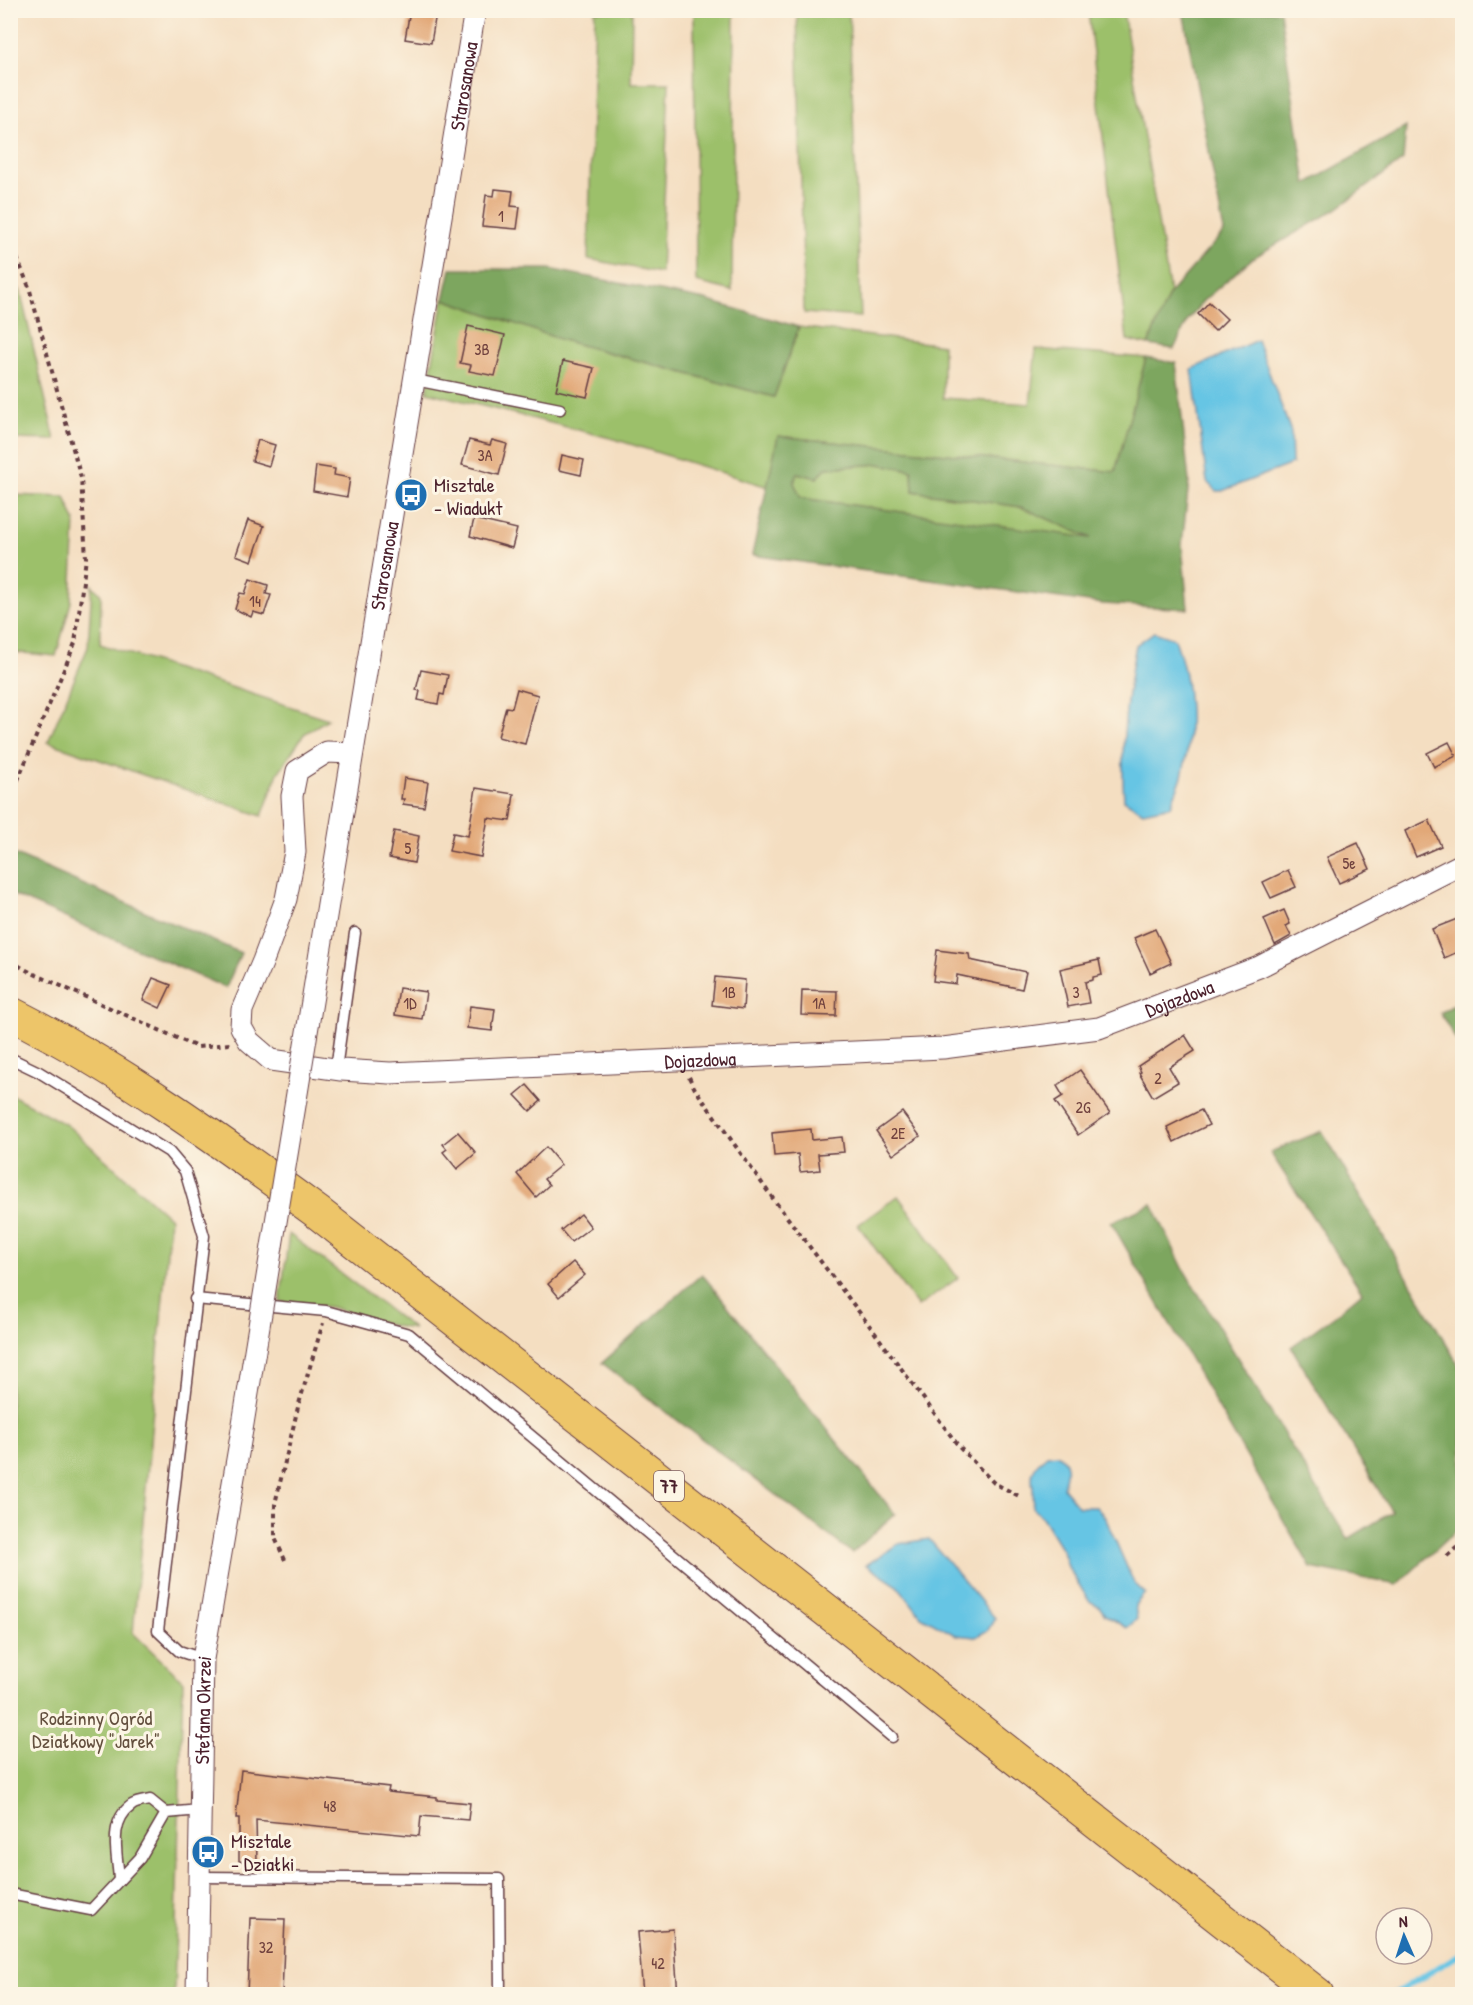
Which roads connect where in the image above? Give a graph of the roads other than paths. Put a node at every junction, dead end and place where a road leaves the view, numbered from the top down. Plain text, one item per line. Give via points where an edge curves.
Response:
1 (475, 10) edge
2 (415, 380) junction
3 (560, 409) dead end
4 (351, 753) junction
5 (1462, 864) edge
6 (355, 933) dead end
7 (316, 977) joint
8 (10, 1012) edge
9 (10, 1058) edge
10 (336, 1069) junction
11 (195, 1299) junction
12 (203, 1659) junction
13 (892, 1737) dead end
14 (200, 1810) junction
15 (166, 1813) junction
16 (199, 1878) junction
17 (119, 1880) junction
18 (10, 1894) edge
19 (1313, 1991) edge
20 (197, 1995) edge
21 (500, 1995) edge

1 - 2 street, Starosanowa
2 - 3 lane
2 - 4 street, Starosanowa
4 - 7 street, Starosanowa
4 - 10 street, Dojazdowa via 327,752 297,771 292,796 295,852 286,899 242,1010 241,1027 249,1041 272,1060
5 - 10 street, Dojazdowa via 1259,967 1099,1028 943,1048 390,1073
6 - 10 lane
7 - 12 street, Stefana Okrzei, bridge
8 - 19 main road, 77 via 132,1083 222,1142 317,1212
9 - 11 lane via 169,1152 185,1171 204,1236
11 - 12 lane via 158,1631 179,1651
11 - 13 lane via 326,1311 409,1334
12 - 14 street, Stefana Okrzei
14 - 15 lane
14 - 16 street, Stefana Okrzei
15 - 17 lane via 140,1858
15 - 17 lane via 150,1800 132,1804 122,1816 115,1834
16 - 20 street, Stefana Okrzei
16 - 21 lane via 499,1879
17 - 18 lane via 91,1910

